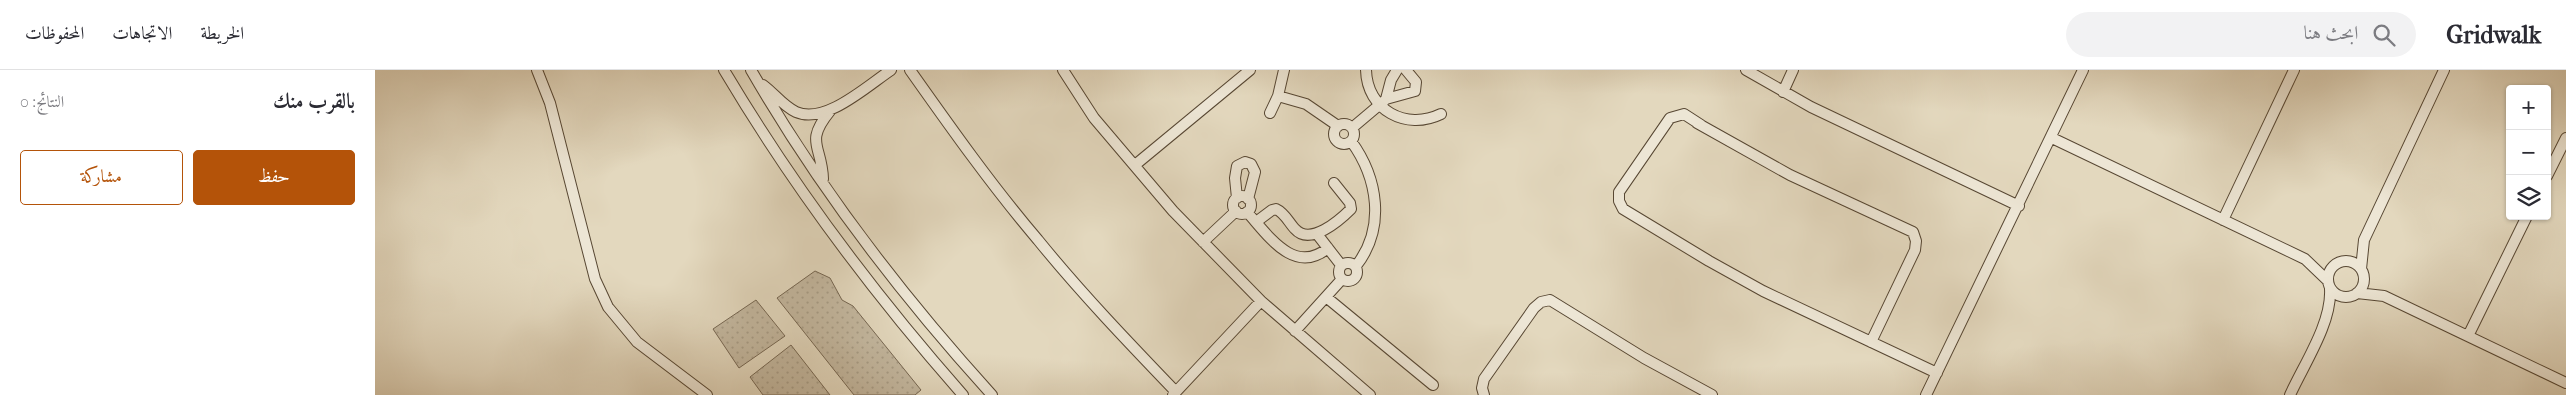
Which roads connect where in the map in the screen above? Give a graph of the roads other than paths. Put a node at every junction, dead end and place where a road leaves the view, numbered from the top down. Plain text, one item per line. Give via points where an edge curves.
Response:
1 (537, 70) edge
2 (724, 70) edge
3 (751, 70) edge
4 (891, 70) edge
5 (910, 70) edge
6 (1063, 70) edge
7 (1250, 70) edge
8 (1284, 70) edge
9 (1366, 70) edge
10 (1397, 70) edge
11 (1406, 70) edge
12 (1746, 70) edge
13 (1793, 70) edge
14 (2083, 70) edge
15 (2295, 70) edge
16 (2444, 70) edge
17 (757, 82) junction
18 (1783, 92) junction
19 (1278, 96) junction
20 (1383, 102) junction
21 (830, 111) junction
22 (1269, 113) dead end
23 (1441, 114) dead end
24 (1337, 126) junction
25 (1352, 128) junction
26 (2052, 138) junction
27 (2566, 138) edge
28 (1351, 141) junction
29 (1135, 165) junction
30 (2548, 175) edge
31 (823, 181) junction
32 (1334, 183) dead end
33 (1237, 198) junction
34 (1248, 199) junction
35 (2019, 206) junction
36 (1236, 211) junction
37 (1247, 212) junction
38 (2223, 220) junction
39 (2525, 220) edge
40 (1256, 222) junction
41 (1317, 234) junction
42 (2364, 240) junction
43 (1203, 242) junction
44 (1328, 248) junction
45 (2305, 259) junction
46 (2340, 262) junction
47 (1341, 265) junction
48 (1356, 266) junction
49 (2362, 272) junction
50 (1342, 279) junction
51 (2329, 285) junction
52 (2353, 295) junction
53 (2384, 296) junction
54 (1326, 297) junction
55 (1261, 301) junction
56 (2326, 318) junction
57 (1295, 331) junction
58 (2468, 336) junction
59 (1871, 342) junction
60 (1491, 370) junction
61 (1937, 373) junction
62 (2566, 383) edge
63 (1433, 385) dead end
64 (1175, 393) edge
65 (707, 395) edge
66 (963, 395) edge
67 (992, 395) edge
68 (1370, 395) edge
69 (1484, 395) edge
70 (1489, 395) edge
71 (1712, 395) edge
72 (1926, 395) edge
73 (2289, 395) edge

1 - 65 street via 550,103 595,279 608,307 637,342
2 - 66 street via 784,165 835,236 901,322
3 - 17 street
4 - 21 street
5 - 64 street via 974,160 1033,234
6 - 29 street via 1094,118
7 - 29 street
8 - 19 street
9 - 20 street via 1368,86
10 - 20 street
11 - 20 street via 1416,82 1415,91
12 - 18 street
13 - 18 street
14 - 26 street
15 - 38 street
16 - 42 street
17 - 21 street via 800,113 813,115
17 - 31 street
18 - 35 street
19 - 22 street
19 - 24 street via 1306,104
20 - 23 street via 1391,114 1405,120 1427,120
20 - 25 street
21 - 31 street via 819,126 815,140
24 - 25 street via 1345,124
24 - 28 street via 1334,135 1337,140 1342,144
25 - 28 street
26 - 35 street
26 - 38 street
27 - 30 street
28 - 48 street via 1368,172 1375,207 1372,236
29 - 43 street
31 - 67 street via 913,302
32 - 41 street via 1351,209
33 - 34 street via 1243,196
33 - 34 street via 1235,171 1245,162 1251,164 1255,172
33 - 36 street via 1233,205
34 - 37 street via 1251,204
35 - 61 street
36 - 37 street
36 - 43 street
37 - 40 street
38 - 45 street
39 - 58 street
40 - 41 street via 1277,209 1298,232 1307,236
40 - 44 street via 1291,255 1313,256
41 - 44 street
42 - 46 street
42 - 49 street
43 - 55 street
44 - 47 street
45 - 46 street
45 - 51 street
46 - 49 street via 2351,261
46 - 51 street via 2330,269
47 - 48 street via 1350,262
47 - 50 street via 1339,274
48 - 50 street via 1357,275 1353,280
49 - 52 street via 2363,285
49 - 53 street
50 - 54 street
51 - 52 street via 2336,294
51 - 56 street
52 - 53 street
52 - 56 street
53 - 58 street
54 - 57 street
54 - 63 street
55 - 57 street
55 - 64 street
56 - 73 street
57 - 68 street
58 - 62 street
59 - 59 street via 1741,279 1636,218 1624,200 1624,190 1662,131 1680,119 1701,125 1782,170 1909,229 1917,246
59 - 61 street
60 - 69 street via 1483,384
60 - 70 street via 1487,386
60 - 71 street via 1537,304 1545,300 1555,301 1637,354
61 - 72 street

